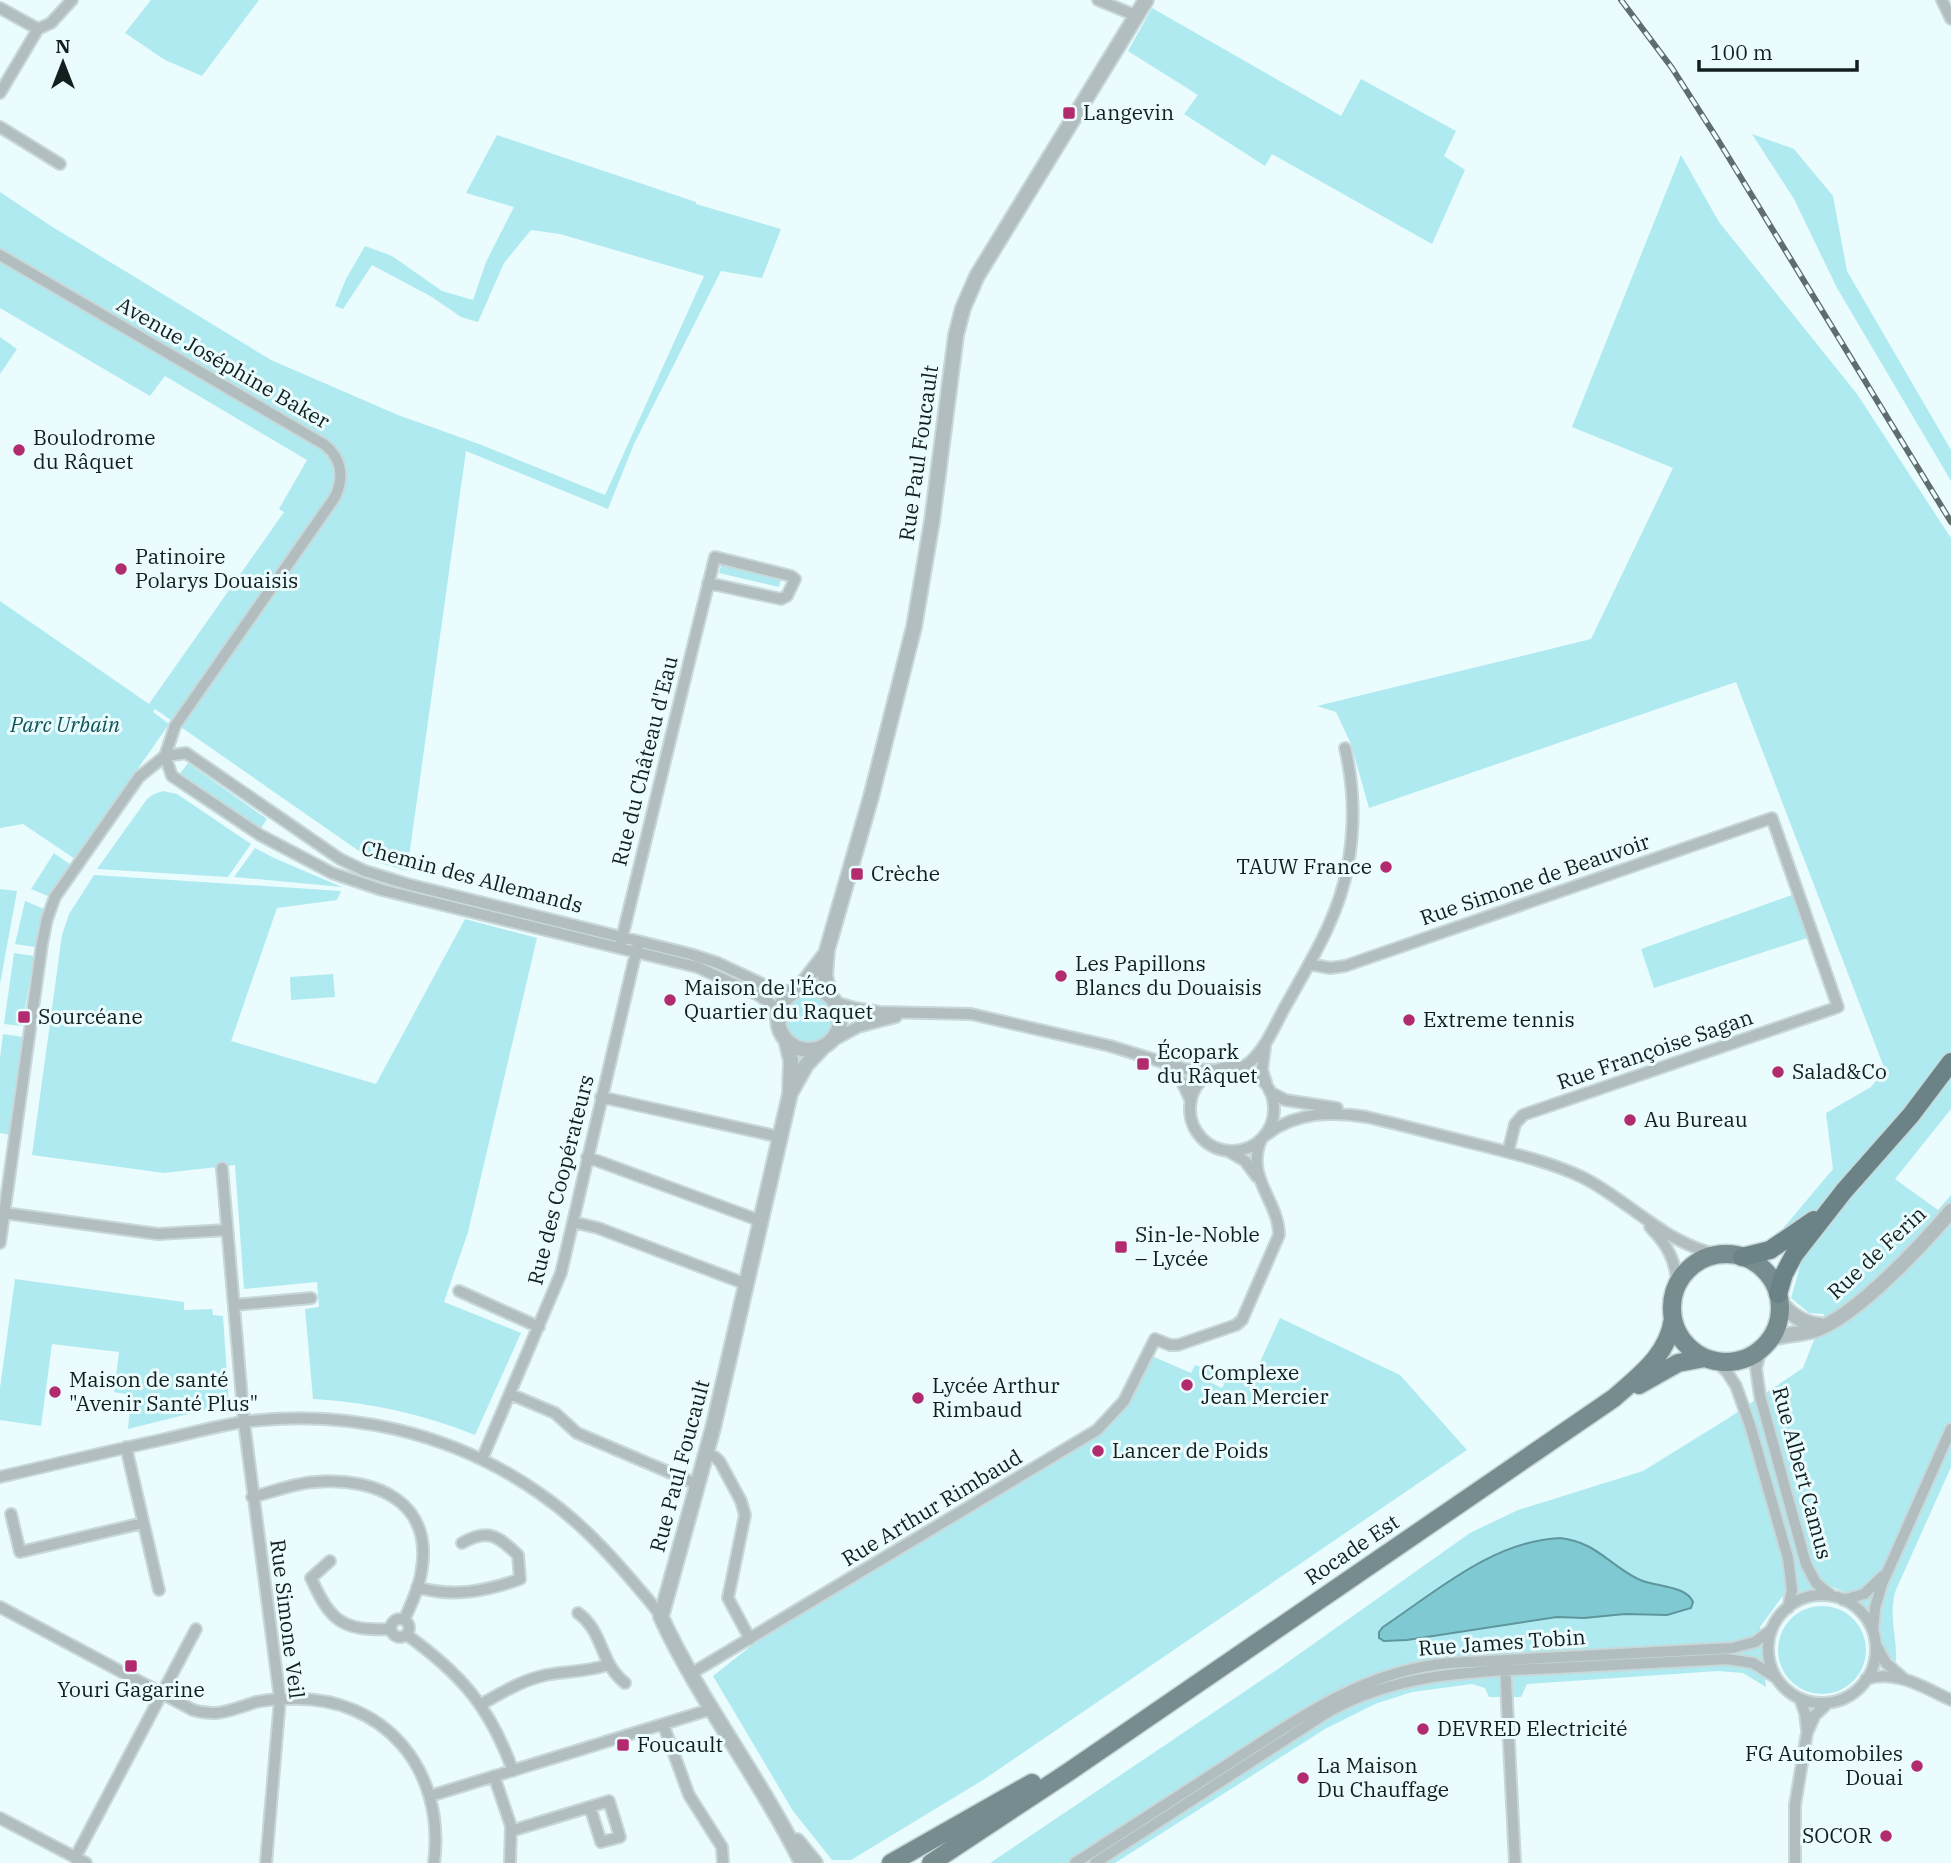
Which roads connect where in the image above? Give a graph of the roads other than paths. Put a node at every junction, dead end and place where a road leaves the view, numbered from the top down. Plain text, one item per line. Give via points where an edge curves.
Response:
1 (72, 0) edge
2 (1098, 0) edge
3 (1146, 0) edge
4 (0, 8) edge
5 (1137, 16) junction
6 (38, 29) junction
7 (0, 93) edge
8 (0, 127) edge
9 (60, 164) dead end
10 (0, 256) edge
11 (708, 583) junction
12 (1345, 748) dead end
13 (165, 756) junction
14 (621, 942) junction
15 (638, 946) junction
16 (827, 950) junction
17 (1308, 964) junction
18 (796, 991) junction
19 (832, 998) junction
20 (1838, 1007) joint
21 (913, 1013) junction
22 (778, 1016) junction
23 (786, 1040) junction
24 (1267, 1041) junction
25 (827, 1044) junction
26 (1155, 1059) junction
27 (1951, 1062) edge
28 (1236, 1068) junction
29 (1217, 1070) junction
30 (1269, 1089) junction
31 (790, 1094) junction
32 (601, 1097) junction
33 (1191, 1101) junction
34 (1367, 1117) junction
35 (780, 1137) junction
36 (1263, 1137) junction
37 (1223, 1150) junction
38 (1508, 1152) junction
39 (587, 1157) junction
40 (6, 1164) edge
41 (222, 1168) dead end
42 (1262, 1185) junction
43 (1844, 1191) junction
44 (1951, 1211) edge
45 (4, 1213) junction
46 (1636, 1213) junction
47 (761, 1221) junction
48 (573, 1222) junction
49 (227, 1230) junction
50 (0, 1243) edge
51 (1720, 1255) junction
52 (1742, 1257) junction
53 (747, 1284) junction
54 (1677, 1286) junction
55 (459, 1291) dead end
56 (311, 1298) dead end
57 (1779, 1298) junction
58 (234, 1306) junction
59 (1673, 1319) junction
60 (1828, 1324) junction
61 (539, 1326) junction
62 (1766, 1344) junction
63 (1710, 1360) junction
64 (510, 1394) junction
65 (1614, 1398) junction
66 (244, 1422) junction
67 (1951, 1429) edge
68 (126, 1447) junction
69 (707, 1454) junction
70 (482, 1459) junction
71 (0, 1477) edge
72 (699, 1485) junction
73 (252, 1497) junction
74 (11, 1514) dead end
75 (144, 1523) junction
76 (462, 1543) dead end
77 (330, 1562) dead end
78 (1887, 1572) junction
79 (417, 1587) junction
80 (159, 1590) dead end
81 (1838, 1598) junction
82 (0, 1608) edge
83 (1788, 1608) junction
84 (578, 1613) dead end
85 (661, 1617) junction
86 (404, 1620) junction
87 (196, 1629) dead end
88 (391, 1629) junction
89 (1771, 1630) junction
90 (407, 1634) junction
91 (1874, 1638) junction
92 (750, 1639) junction
93 (607, 1665) junction
94 (1506, 1665) junction
95 (692, 1674) junction
96 (1775, 1677) junction
97 (1866, 1679) junction
98 (1905, 1679) junction
99 (625, 1683) dead end
100 (162, 1694) junction
101 (279, 1699) junction
102 (1800, 1699) junction
103 (1951, 1700) edge
104 (1828, 1703) junction
105 (480, 1705) junction
106 (712, 1709) junction
107 (663, 1724) junction
108 (1807, 1733) junction
109 (1115, 1739) junction
110 (513, 1770) junction
111 (494, 1776) junction
112 (430, 1796) junction
113 (590, 1807) dead end
114 (0, 1818) edge
115 (780, 1821) junction
116 (511, 1831) junction
117 (80, 1860) edge
118 (266, 1863) edge
119 (434, 1863) edge
120 (510, 1863) edge
121 (723, 1863) edge
122 (802, 1863) edge
123 (815, 1863) edge
124 (891, 1863) edge
125 (931, 1863) edge
126 (1075, 1863) edge
127 (1095, 1863) edge
128 (1515, 1863) edge
129 (1795, 1863) edge

1 - 6 street via 51,23
2 - 5 street
3 - 5 street, Rue Paul Foucault
4 - 6 street
5 - 16 street, Rue Paul Foucault via 977,276 960,315 914,627
6 - 7 street
8 - 9 street
10 - 13 street, Avenue Joséphine Baker via 325,445 339,466 341,482 335,497 175,726
11 - 11 street, Rue du Château d'Eau via 781,599 795,579 715,557
11 - 14 street, Rue du Château d'Eau
12 - 17 street via 1353,807 1348,866 1333,918
13 - 14 street, Chemin des Allemands via 186,753 334,856 365,871
13 - 14 street, Chemin des Allemands via 172,776 261,835 332,873 382,890
13 - 40 street via 139,777 51,905
14 - 15 street, Chemin des Allemands
15 - 18 street, Chemin des Allemands via 709,960 774,989
15 - 22 street, Chemin des Allemands via 730,981 763,998
15 - 32 street, Rue des Coopérateurs
16 - 18 street, Rue Paul Foucault
16 - 19 street, Rue Paul Foucault via 825,975
17 - 20 street, Rue Simone de Beauvoir via 1345,965 1772,818
17 - 24 street
18 - 19 street via 816,988
18 - 22 street via 783,1003
19 - 21 street via 872,1011
19 - 25 street via 841,1022
20 - 38 street, Rue Françoise Sagan via 1523,1115 1515,1124
21 - 25 street via 865,1024
21 - 26 street via 971,1014
22 - 23 street
23 - 25 street via 801,1049
23 - 31 street, Rue Paul Foucault via 792,1067
24 - 28 street via 1248,1064
24 - 30 street via 1262,1070
25 - 31 street, Rue Paul Foucault via 806,1065
26 - 29 street via 1190,1070
26 - 33 street via 1179,1077
27 - 43 highway
28 - 29 street
28 - 30 street via 1254,1073
29 - 33 street via 1202,1080
30 - 34 street via 1285,1100
30 - 36 street via 1273,1117
31 - 35 street, Rue Paul Foucault
32 - 35 street
32 - 39 street, Rue des Coopérateurs
33 - 37 street via 1196,1130
34 - 36 street via 1300,1117
34 - 38 street
35 - 47 street, Rue Paul Foucault
36 - 37 street via 1243,1149
36 - 42 street via 1256,1154
37 - 42 street via 1245,1161
38 - 46 street via 1584,1178
39 - 47 street
39 - 48 street, Rue des Coopérateurs
40 - 45 street
41 - 49 street, Rue Simone Veil
42 - 92 street, Rue Arthur Rimbaud via 1279,1235 1236,1325 1178,1345 1155,1339 1124,1401 1097,1430
43 - 52 highway via 1783,1242
43 - 57 highway via 1791,1260
44 - 60 street, Rue de Ferin via 1909,1258
45 - 49 street via 158,1234
45 - 50 street
46 - 51 street via 1690,1246
46 - 54 street via 1667,1248 1676,1265
47 - 53 street, Rue Paul Foucault
48 - 53 street
48 - 61 street, Rue des Coopérateurs via 559,1280
49 - 58 street, Rue Simone Veil
51 - 52 main road
51 - 54 main road via 1693,1266
52 - 57 main road via 1765,1271
53 - 69 street, Rue Paul Foucault
54 - 59 main road
55 - 61 street
56 - 58 street
57 - 60 street, Rue de Ferin via 1805,1322
57 - 62 main road via 1778,1321
58 - 66 street, Rue Simone Veil
59 - 63 main road via 1686,1345
59 - 65 main road, Rocade Est via 1662,1350
60 - 62 street, Rue de Ferin
61 - 64 street, Rue des Coopérateurs
62 - 63 main road via 1740,1361
62 - 81 street, Rue Albert Camus via 1756,1368 1760,1396 1806,1564 1819,1587
63 - 65 main road, Rocade Est via 1678,1363
63 - 83 street, Rue Albert Camus via 1736,1385 1750,1425 1789,1566 1792,1590
64 - 70 street, Rue des Coopérateurs
64 - 72 street via 555,1413 577,1433
65 - 109 main road, Rocade Est
66 - 68 street
66 - 70 street via 307,1419 364,1423 422,1436
66 - 73 street, Rue Simone Veil
67 - 78 street
68 - 71 street
68 - 75 street
69 - 72 street, Rue Paul Foucault
69 - 92 street via 720,1462 744,1511 728,1598
70 - 85 street via 574,1519 612,1556
72 - 85 street, Rue Paul Foucault
73 - 79 street via 320,1481 357,1483 391,1494 408,1508 421,1538
73 - 101 street, Rue Simone Veil
74 - 75 street via 20,1552
75 - 80 street
76 - 79 street via 483,1534 496,1537 518,1555 520,1579 467,1592
77 - 88 street via 312,1578 328,1610 353,1627
78 - 81 street via 1864,1594
78 - 91 street via 1875,1608
79 - 86 street
81 - 83 street via 1810,1597
81 - 91 street via 1863,1615
82 - 100 street
83 - 89 street
84 - 93 street via 594,1631
85 - 95 street
86 - 88 street via 394,1621
86 - 90 street via 409,1626
87 - 100 street
88 - 90 street via 397,1636
89 - 94 street, Rue James Tobin via 1755,1642 1732,1648
89 - 96 street via 1768,1652
90 - 105 street via 448,1666
91 - 97 street via 1874,1664
91 - 98 street via 1886,1662
92 - 95 street, Rue Arthur Rimbaud
93 - 99 street
93 - 105 street via 530,1679
94 - 96 street, Rue James Tobin via 1735,1660 1753,1663
94 - 126 street, Rue James Tobin via 1440,1663 1380,1677 1339,1694
94 - 127 street, Rue James Tobin via 1417,1678 1344,1704
94 - 128 street
95 - 106 street
96 - 102 street
97 - 98 street
97 - 104 street via 1848,1697
98 - 103 street
100 - 101 street via 193,1710 213,1714
100 - 117 street
101 - 112 street via 334,1704 386,1727 411,1755
101 - 118 street, Rue Simone Veil
102 - 104 street
102 - 108 street
104 - 108 street via 1815,1715
105 - 110 street via 497,1730
106 - 107 street
106 - 115 street
107 - 110 street
107 - 121 street via 689,1795 722,1847
108 - 129 street via 1795,1805
109 - 124 main road, Rocade Est
109 - 125 main road, Rocade Est
110 - 111 street
111 - 112 street
111 - 116 street
112 - 119 street
113 - 116 street
114 - 117 street
115 - 122 street
115 - 123 street
116 - 120 street

